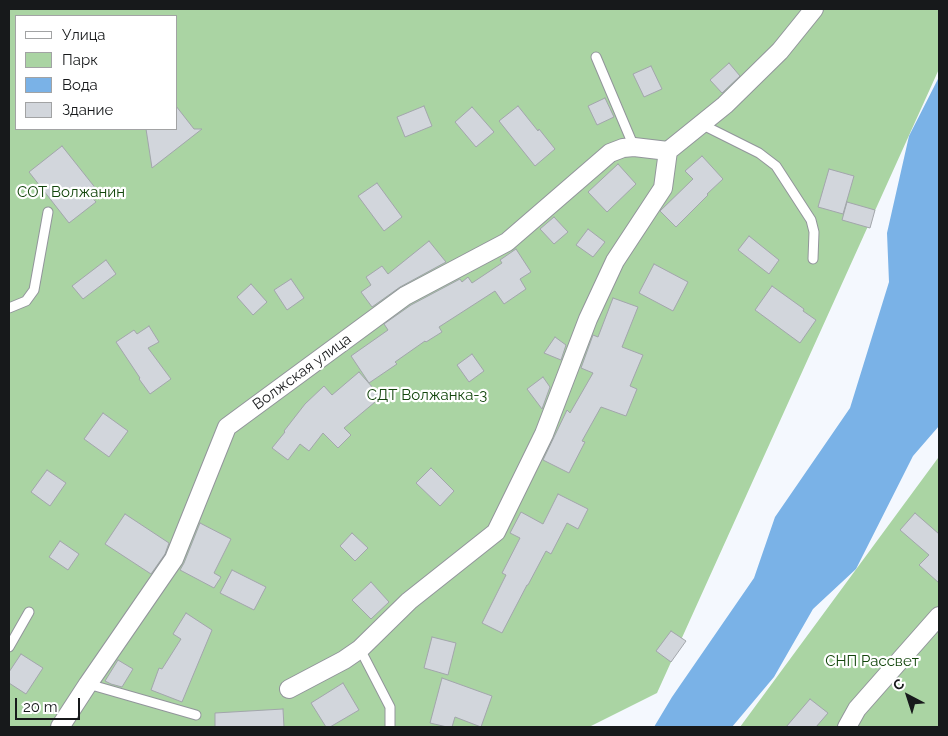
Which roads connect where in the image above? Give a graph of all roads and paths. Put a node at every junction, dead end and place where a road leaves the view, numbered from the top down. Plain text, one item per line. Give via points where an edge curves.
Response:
1 (814, 9) edge
2 (596, 57) dead end
3 (702, 124) junction
4 (634, 147) junction
5 (668, 151) junction
6 (48, 212) dead end
7 (813, 259) dead end
8 (9, 308) edge
9 (29, 612) dead end
10 (939, 616) edge
11 (9, 647) edge
12 (360, 649) junction
13 (88, 684) junction
14 (289, 689) dead end
15 (196, 715) dead end
16 (60, 727) edge
17 (390, 727) edge
18 (847, 727) edge

1 - 3 street via 780,51
2 - 4 lane
3 - 5 street
3 - 7 lane via 759,153 776,166 811,220
4 - 5 street, Волжская улица
4 - 13 street, Волжская улица via 610,153 507,242 404,296 227,427 174,559
5 - 12 street via 663,188 615,261 588,318 544,434 496,532 409,601
6 - 8 lane via 34,290 26,301
9 - 11 lane
10 - 18 street via 857,709
12 - 14 street
12 - 17 lane via 390,707
13 - 15 lane
13 - 16 street, Волжская улица

